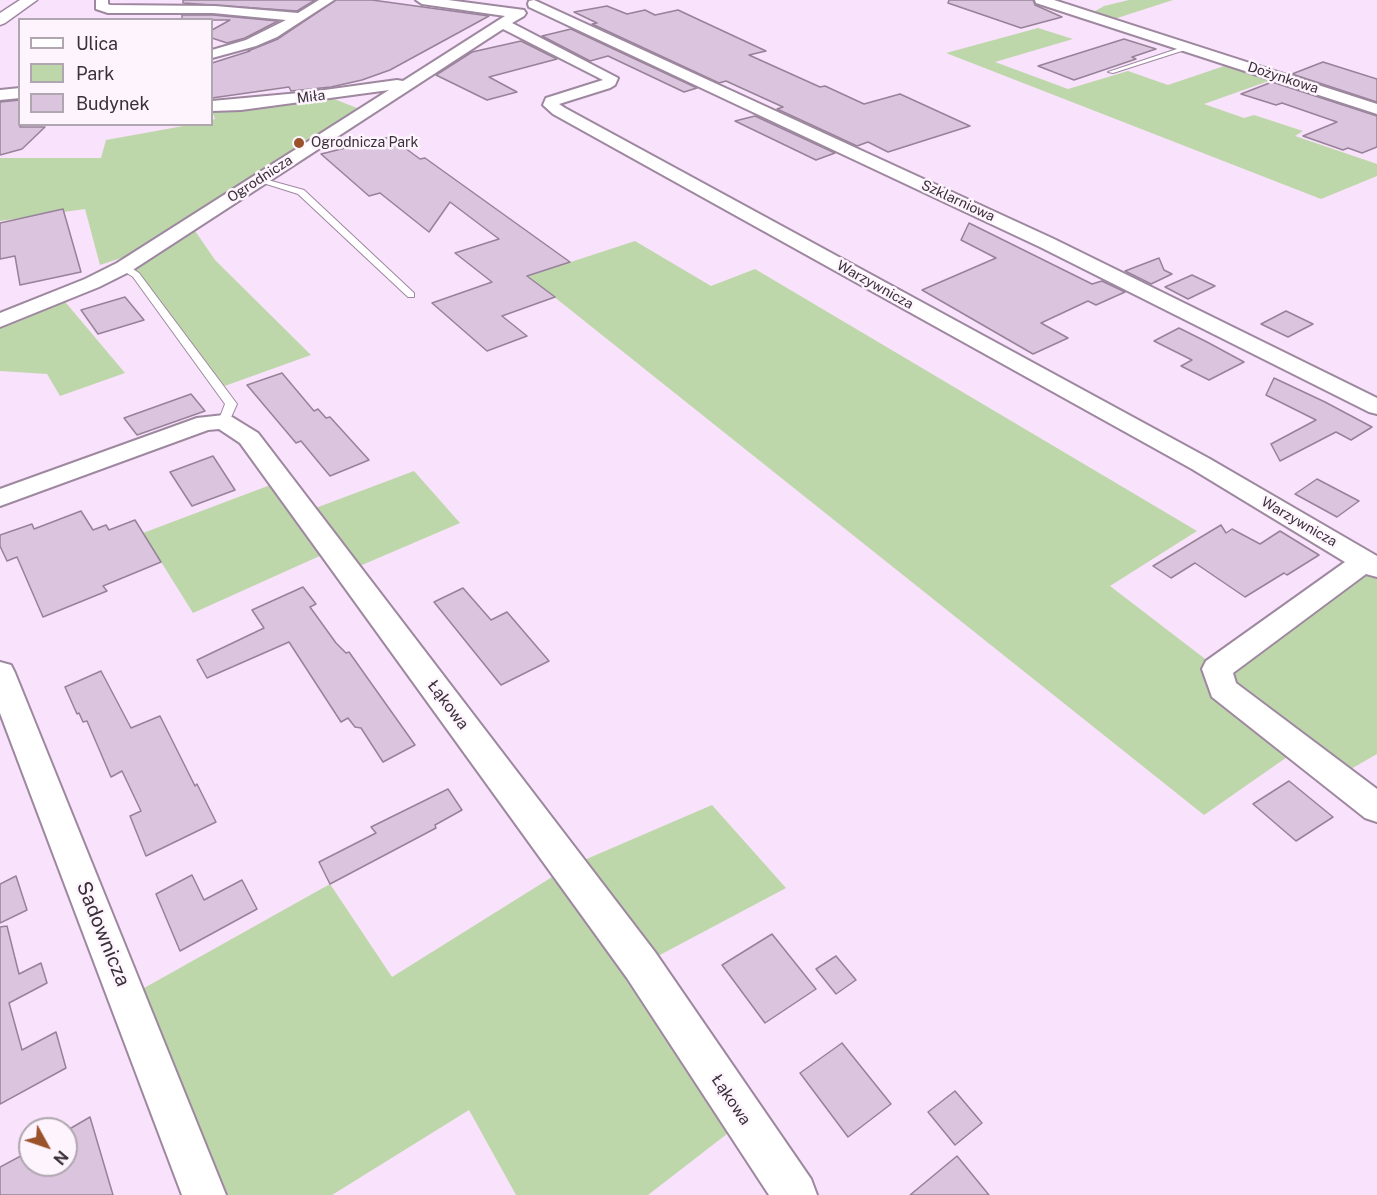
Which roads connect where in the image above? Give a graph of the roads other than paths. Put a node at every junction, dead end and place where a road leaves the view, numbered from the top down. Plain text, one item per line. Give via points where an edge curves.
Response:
1 (30, 0) edge
2 (102, 0) edge
3 (162, 0) edge
4 (226, 0) edge
5 (328, 0) edge
6 (422, 0) edge
7 (1041, 0) edge
8 (538, 2) edge
9 (213, 10) junction
10 (146, 14) edge
11 (302, 17) junction
12 (203, 18) edge
13 (510, 19) junction
14 (0, 20) edge
15 (1188, 47) junction
16 (215, 49) edge
17 (1111, 72) dead end
18 (409, 82) junction
19 (18, 93) edge
20 (0, 94) edge
21 (328, 95) junction
22 (213, 106) edge
23 (372, 106) junction
24 (1377, 110) edge
25 (260, 179) junction
26 (124, 267) junction
27 (411, 295) dead end
28 (0, 321) edge
29 (1377, 407) edge
30 (224, 422) junction
31 (0, 498) edge
32 (1371, 564) edge
33 (0, 673) edge
34 (1377, 808) edge
35 (195, 1191) edge
36 (795, 1195) edge

1 - 14 street
2 - 10 street via 101,6 108,9
3 - 10 street
4 - 9 street
5 - 11 street
6 - 13 street
7 - 15 street, Dożynkowa
8 - 13 street, Ogrodnicza
8 - 29 street, Szklarniowa via 1047,243
9 - 10 street
9 - 11 street
9 - 12 street
11 - 16 street via 263,39
13 - 18 street, Ogrodnicza
13 - 32 street, Warzywnicza via 611,78 605,85 551,101 559,111 1200,464
15 - 17 lane
15 - 24 street, Dożynkowa
18 - 21 street, Miła
18 - 23 street, Ogrodnicza
19 - 20 street
21 - 22 street, Miła
21 - 23 street
23 - 25 street, Ogrodnicza
25 - 26 street, Ogrodnicza
25 - 27 lane via 301,192
26 - 28 street, Ogrodnicza
26 - 30 lane via 136,275 231,404
30 - 31 street via 205,423
30 - 36 street, Łąkowa via 249,438 628,948
32 - 34 street, Warzywnicza via 1217,669 1223,689
33 - 35 street, Sadownicza

